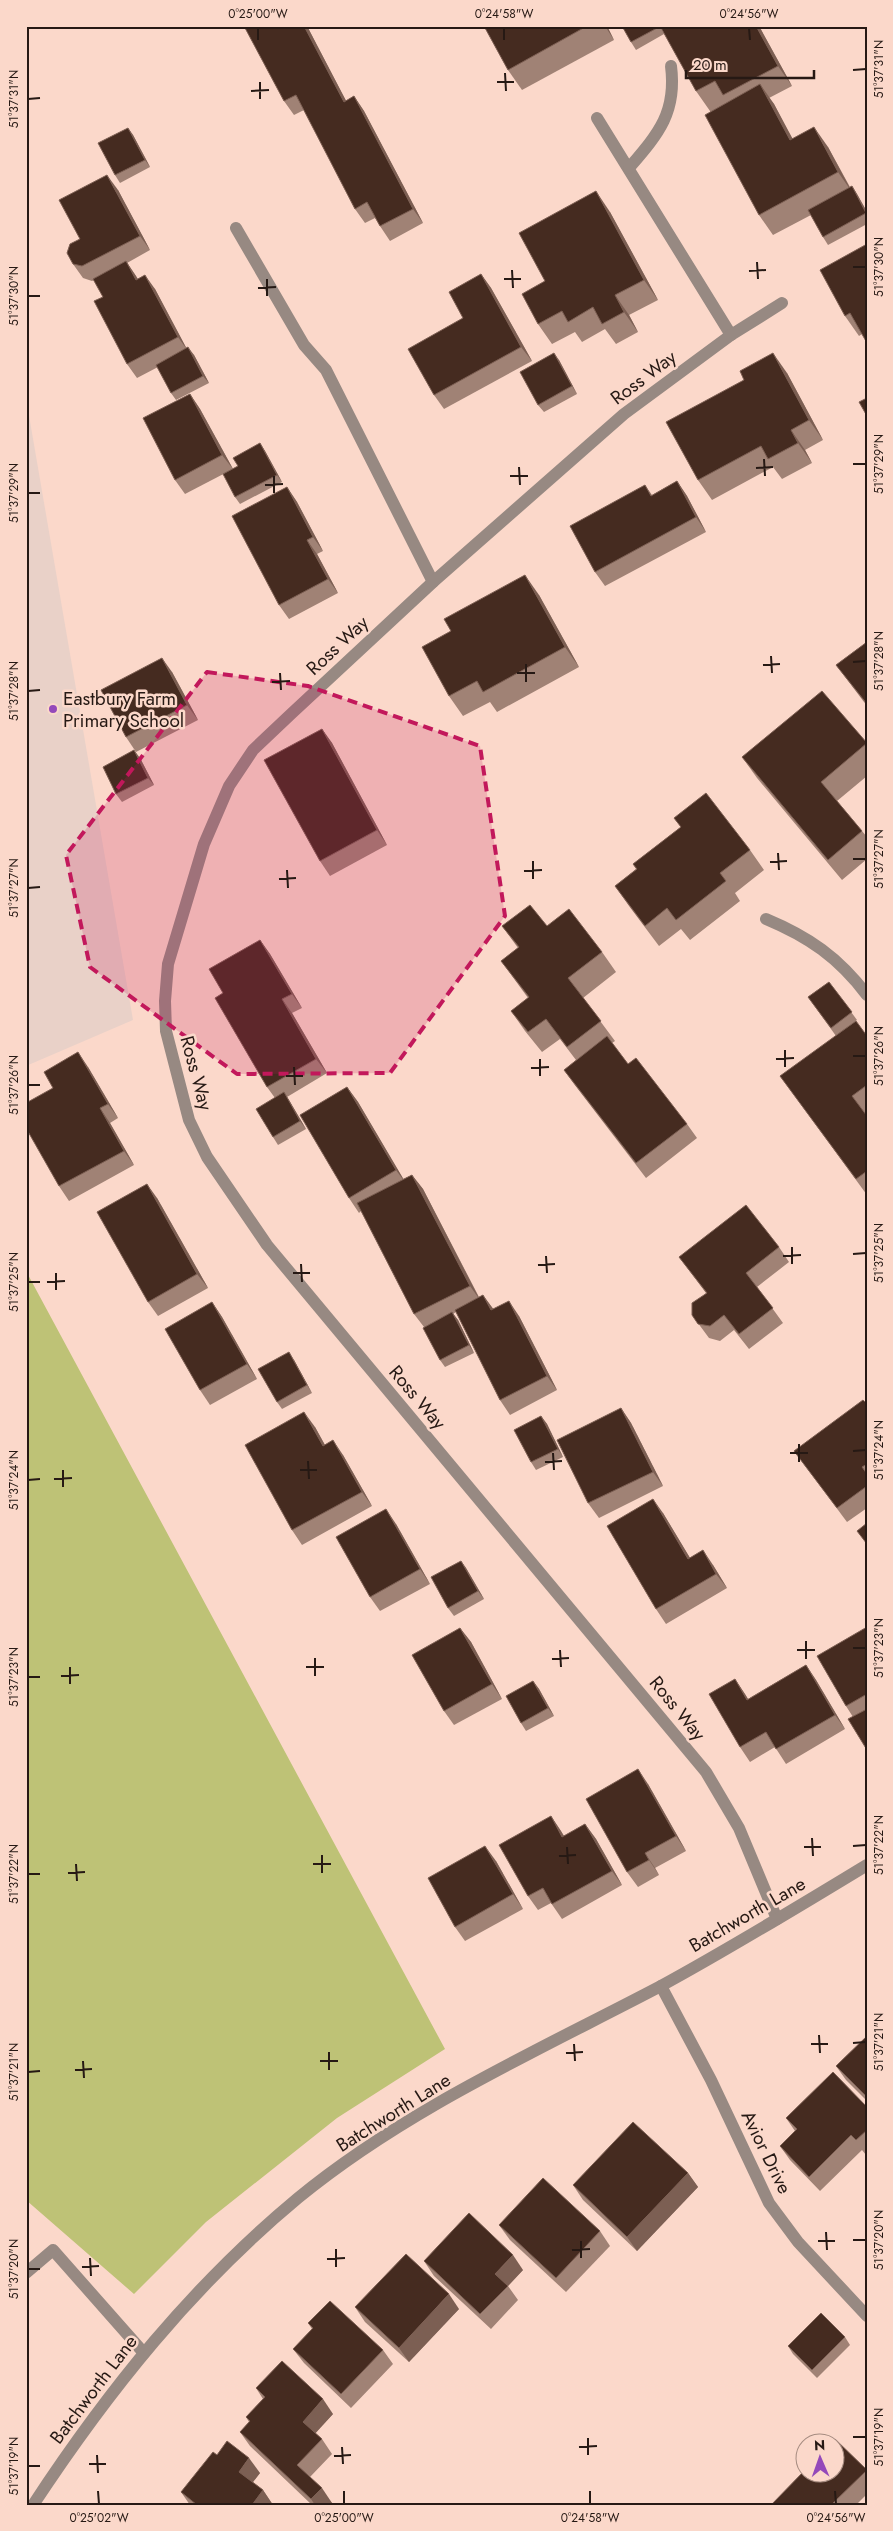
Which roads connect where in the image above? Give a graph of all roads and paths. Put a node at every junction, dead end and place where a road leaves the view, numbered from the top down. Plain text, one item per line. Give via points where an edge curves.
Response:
1 (671, 66) edge
2 (597, 118) dead end
3 (629, 168) junction
4 (236, 228) dead end
5 (782, 303) dead end
6 (731, 335) junction
7 (433, 582) junction
8 (766, 919) dead end
9 (867, 995) edge
10 (867, 1865) edge
11 (778, 1919) junction
12 (661, 1986) junction
13 (26, 2273) edge
14 (867, 2316) edge
15 (143, 2352) junction
16 (33, 2505) edge

1 - 3 street via 674,84 670,107 656,136
2 - 3 street
3 - 6 street
4 - 7 street via 304,344 326,370
5 - 6 street, Ross Way
6 - 7 street, Ross Way via 624,414
7 - 11 street, Ross Way via 252,750 229,786 204,844 168,964 166,1030 177,1074 189,1120 207,1157 267,1245 706,1772 739,1828
8 - 9 street via 799,933 826,951
10 - 11 street, Batchworth Lane
11 - 12 street, Batchworth Lane
12 - 14 street, Avior Drive via 711,2080 769,2204 798,2242
12 - 15 street, Batchworth Lane via 469,2085 372,2145 292,2204 235,2256
13 - 15 street via 53,2250
15 - 16 street, Batchworth Lane via 68,2451

